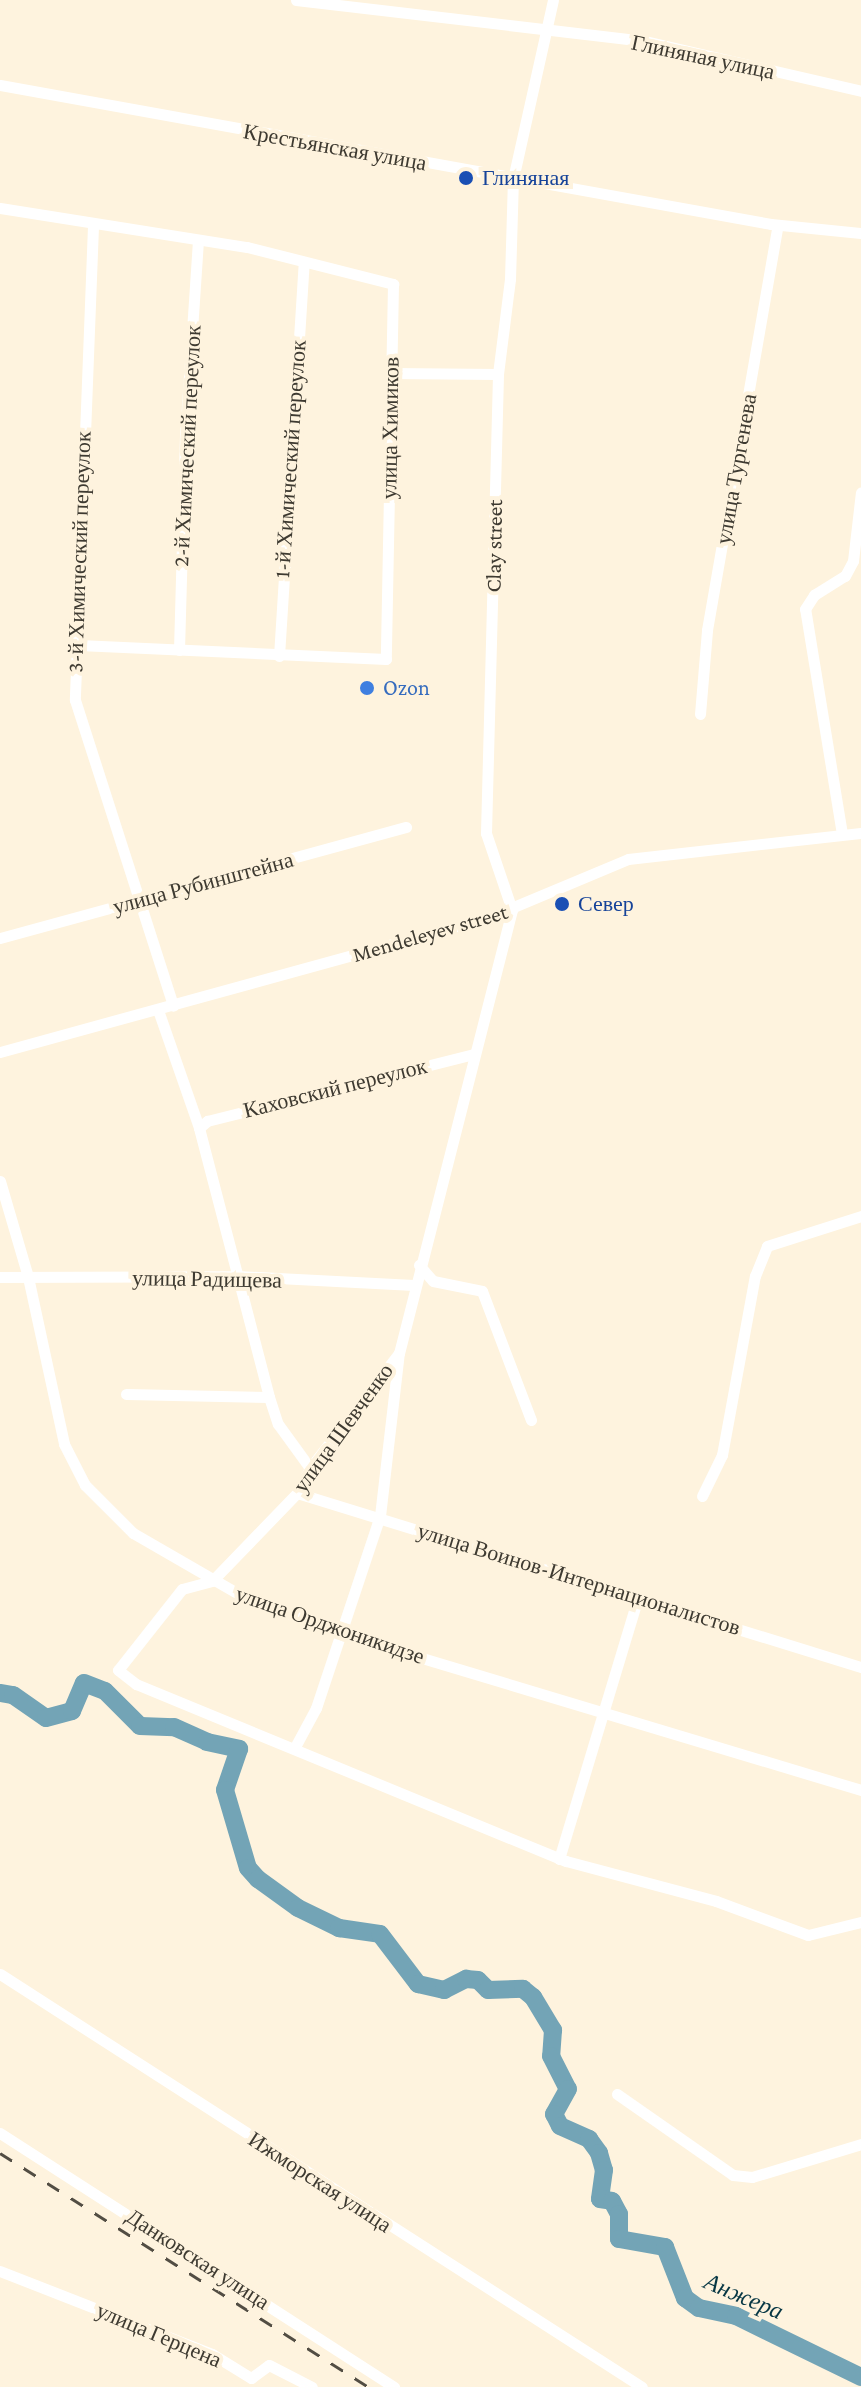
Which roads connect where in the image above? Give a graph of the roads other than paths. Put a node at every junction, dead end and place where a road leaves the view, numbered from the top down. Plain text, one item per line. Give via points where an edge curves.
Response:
1 (296, 0) edge
2 (553, 0) edge
3 (544, 29) junction
4 (0, 85) edge
5 (861, 91) edge
6 (513, 179) junction
7 (0, 208) edge
8 (778, 225) junction
9 (93, 226) junction
10 (861, 233) edge
11 (198, 241) junction
12 (304, 262) junction
13 (390, 373) junction
14 (498, 374) junction
15 (861, 492) edge
16 (73, 645) junction
17 (179, 650) junction
18 (279, 656) junction
19 (700, 714) dead end
20 (406, 827) dead end
21 (861, 833) edge
22 (842, 834) junction
23 (139, 901) junction
24 (512, 910) junction
25 (0, 938) edge
26 (173, 1006) junction
27 (158, 1010) junction
28 (0, 1052) edge
29 (473, 1054) junction
30 (199, 1128) junction
31 (0, 1181) edge
32 (861, 1216) edge
33 (419, 1265) junction
34 (237, 1276) junction
35 (0, 1277) edge
36 (28, 1277) junction
37 (414, 1285) junction
38 (399, 1353) junction
39 (126, 1394) dead end
40 (269, 1397) junction
41 (531, 1420) dead end
42 (310, 1468) junction
43 (297, 1493) junction
44 (702, 1496) dead end
45 (380, 1516) junction
46 (212, 1581) junction
47 (638, 1598) junction
48 (342, 1634) junction
49 (861, 1667) edge
50 (607, 1712) junction
51 (295, 1747) junction
52 (861, 1790) edge
53 (559, 1859) junction
54 (861, 1922) edge
55 (0, 1974) edge
56 (617, 2094) dead end
57 (0, 2133) edge
58 (861, 2144) edge
59 (0, 2271) edge
60 (312, 2387) edge
61 (394, 2387) edge
62 (642, 2387) edge

1 - 3 street, Глиняная улица
2 - 3 street
3 - 5 street, Глиняная улица via 645,41
3 - 6 street
4 - 6 street, Крестьянская улица
6 - 8 street, Крестьянская улица
6 - 14 street, Clay street via 514,221
7 - 9 street, улица Химиков
8 - 10 street, Крестьянская улица
8 - 19 street, улица Тургенева via 707,630
9 - 11 street, улица Химиков
9 - 16 street, 3-й Химический переулок
11 - 12 street, улица Химиков
11 - 17 street, 2-й Химический переулок
12 - 13 street, улица Химиков via 393,284
12 - 18 street, 1-й Химический переулок
13 - 14 street
13 - 18 street, улица Химиков via 386,659
14 - 24 street, Clay street via 486,833
15 - 22 street via 853,561 845,576 814,595 805,609
16 - 17 street, улица Химиков
16 - 23 street, 3-й Химический переулок via 75,700
17 - 18 street, улица Химиков
20 - 23 street, улица Рубинштейна
21 - 22 street, Mendeleyev street
22 - 24 street, Mendeleyev street via 628,859
23 - 25 street, улица Рубинштейна
23 - 26 street, 3-й Химический переулок
24 - 26 street, Mendeleyev street
24 - 29 street, улица Шевченко
26 - 27 street, Mendeleyev street
27 - 28 street, Mendeleyev street
27 - 30 street
29 - 30 street, Каховский переулок via 207,1121
29 - 33 street, улица Шевченко
30 - 34 street
31 - 36 street, улица Орджоникидзе
32 - 44 street via 767,1246 755,1276 722,1455
33 - 37 street, улица Шевченко
33 - 41 street via 433,1281 482,1291
34 - 36 street, улица Радищева
34 - 37 street, улица Радищева
34 - 40 street
35 - 36 street, улица Радищева
36 - 46 street, улица Орджоникидзе via 64,1444 85,1485 133,1533
37 - 38 street, улица Шевченко
38 - 42 street, улица Шевченко
38 - 45 street
39 - 40 street
40 - 42 street via 278,1424
42 - 43 street, улица Шевченко
43 - 45 street, улица Воинов-Интернационалистов
43 - 46 street, улица Шевченко
45 - 47 street, улица Воинов-Интернационалистов
45 - 48 street
46 - 48 street, улица Орджоникидзе
46 - 51 street, улица Шевченко via 182,1589 118,1670 136,1684
47 - 49 street, улица Воинов-Интернационалистов
47 - 50 street
48 - 50 street, улица Орджоникидзе
48 - 51 street via 316,1708
50 - 52 street, улица Орджоникидзе
50 - 53 street
51 - 53 street via 416,1803
53 - 54 street via 716,1901 808,1935
55 - 62 street, Ижморская улица
56 - 58 street via 733,2175 752,2177
57 - 61 street, Данковская улица
59 - 60 street, улица Герцена via 212,2354 251,2378 269,2365

